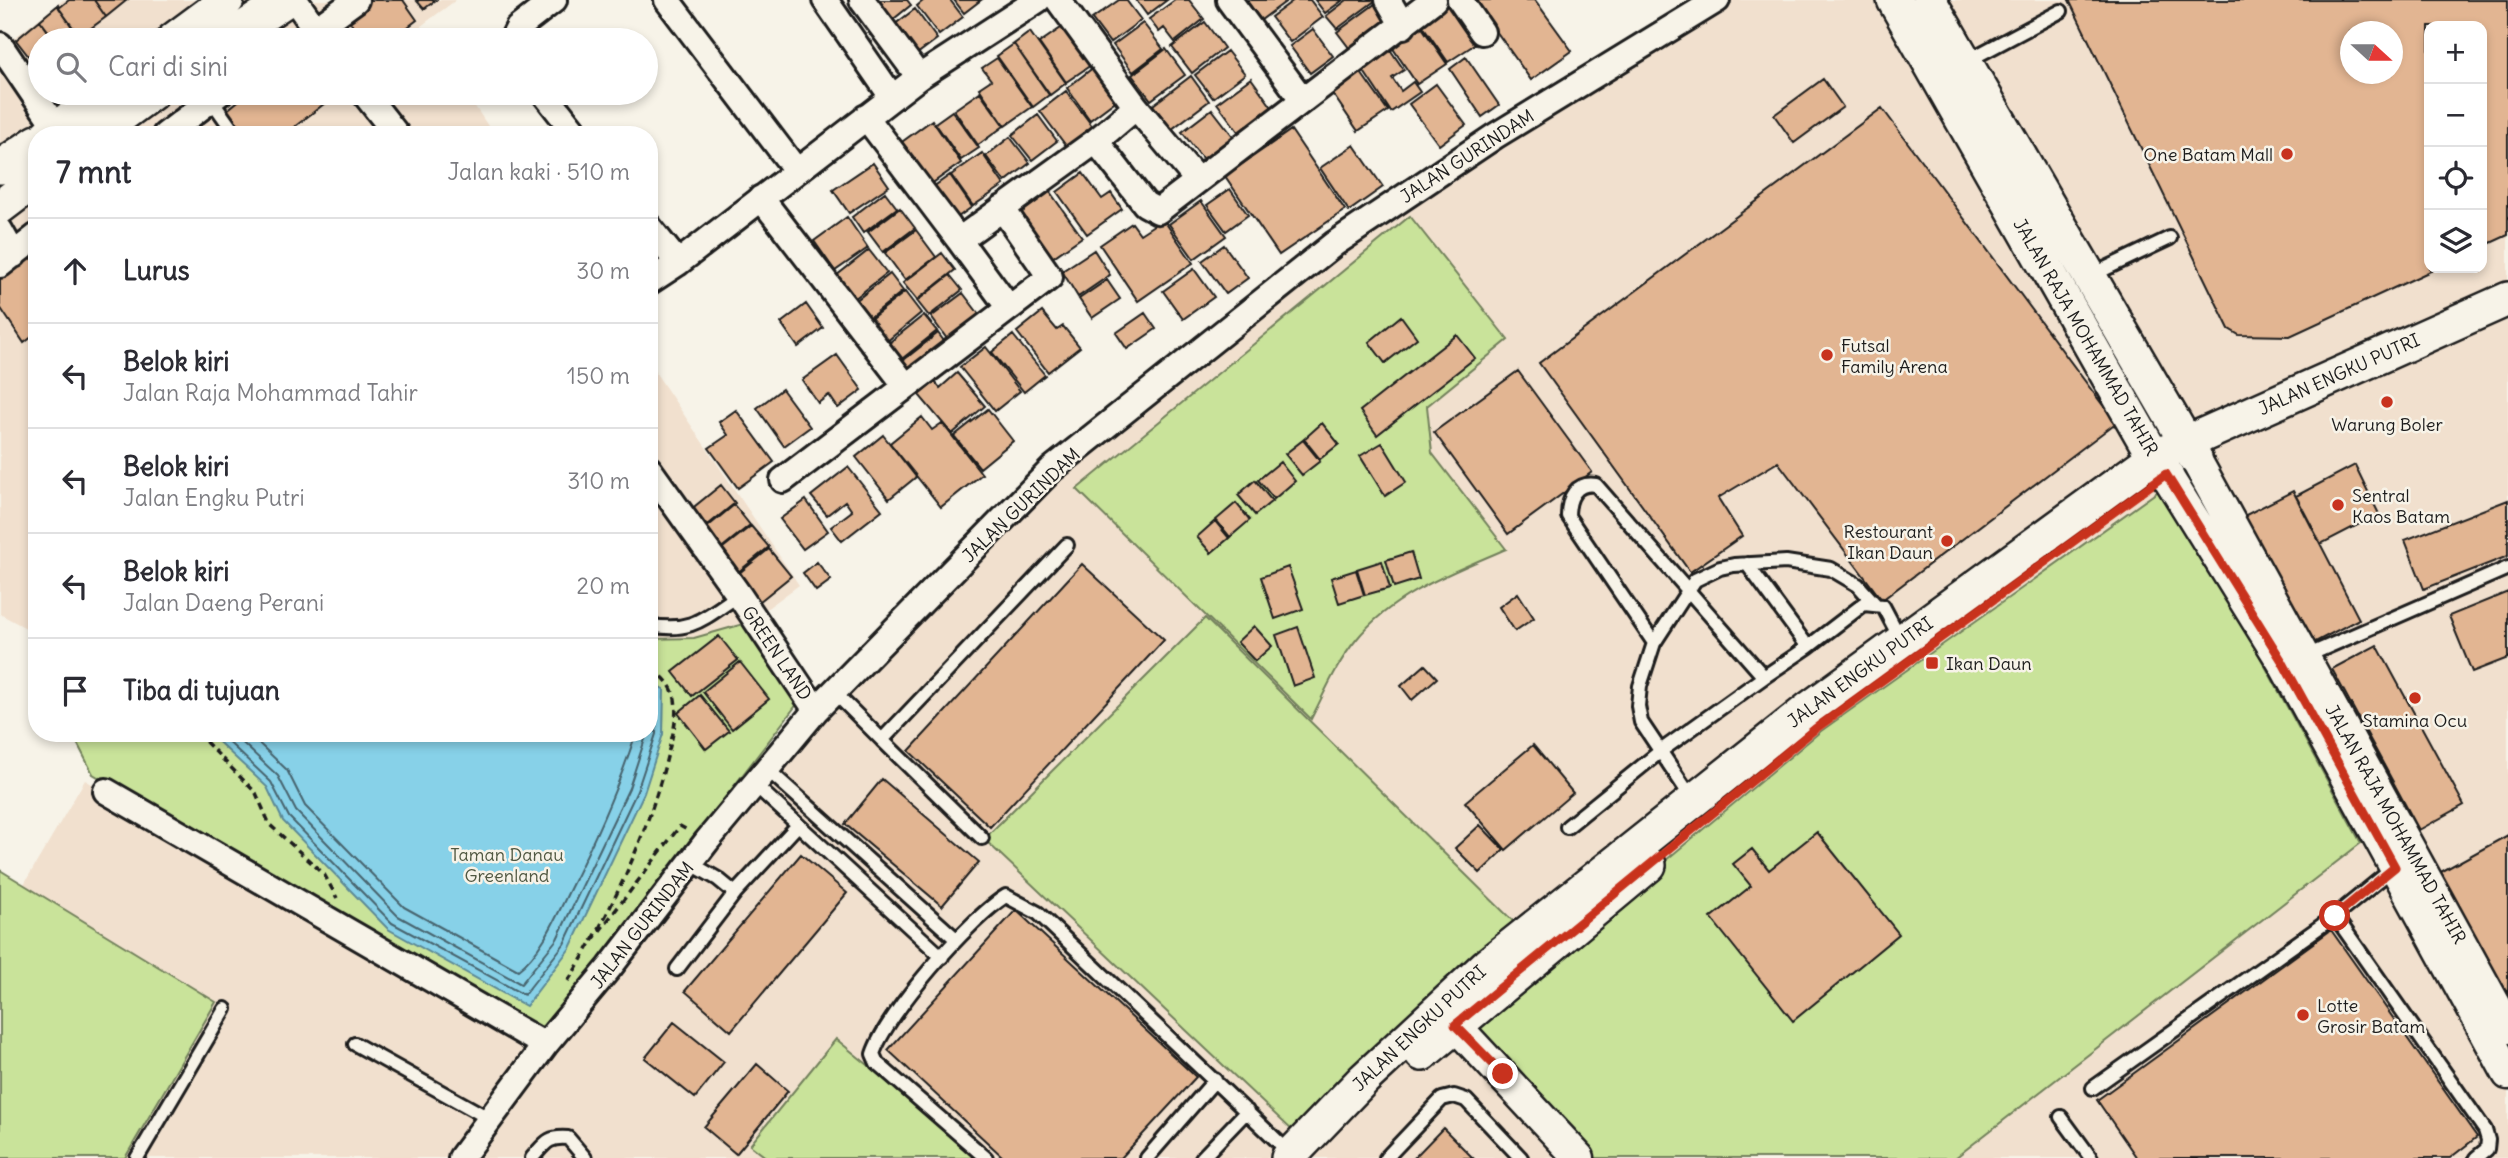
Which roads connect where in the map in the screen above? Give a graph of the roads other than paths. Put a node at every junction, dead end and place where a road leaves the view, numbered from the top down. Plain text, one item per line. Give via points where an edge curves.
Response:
1 (227, 0) edge
2 (286, 0) edge
3 (295, 0) edge
4 (356, 0) edge
5 (554, 0) edge
6 (667, 0) edge
7 (825, 0) edge
8 (862, 0) edge
9 (1038, 0) edge
10 (1058, 0) edge
11 (1229, 0) edge
12 (1388, 0) edge
13 (1434, 0) edge
14 (1460, 0) edge
15 (1717, 0) edge
16 (1894, 0) edge
17 (1928, 0) edge
18 (2060, 11) dead end
19 (1403, 26) junction
20 (189, 28) edge
21 (244, 28) edge
22 (309, 28) edge
23 (323, 28) edge
24 (520, 28) edge
25 (1482, 32) dead end
26 (0, 45) edge
27 (1965, 62) junction
28 (919, 77) junction
29 (28, 95) edge
30 (892, 97) junction
31 (1302, 99) junction
32 (33, 105) edge
33 (89, 105) edge
34 (136, 105) edge
35 (201, 105) edge
36 (219, 105) edge
37 (373, 105) edge
38 (553, 105) edge
39 (1136, 107) junction
40 (866, 117) junction
41 (45, 126) edge
42 (62, 126) edge
43 (107, 126) edge
44 (176, 126) edge
45 (231, 126) edge
46 (390, 126) edge
47 (570, 126) edge
48 (1096, 141) junction
49 (28, 149) edge
50 (0, 167) edge
51 (796, 170) junction
52 (1197, 180) junction
53 (28, 186) edge
54 (761, 198) junction
55 (0, 207) edge
56 (1002, 208) junction
57 (0, 230) edge
58 (2169, 237) dead end
59 (658, 238) edge
60 (959, 240) junction
61 (28, 243) edge
62 (7, 260) edge
63 (678, 263) junction
64 (658, 276) edge
65 (2090, 276) junction
66 (2508, 299) edge
67 (1009, 308) junction
68 (2508, 317) edge
69 (906, 386) junction
70 (2191, 450) junction
71 (2160, 466) junction
72 (783, 480) dead end
73 (658, 482) edge
74 (1067, 545) dead end
75 (1747, 564) junction
76 (2508, 568) edge
77 (1688, 589) junction
78 (739, 595) junction
79 (1875, 604) junction
80 (658, 626) edge
81 (1902, 641) junction
82 (1654, 643) junction
83 (1808, 647) junction
84 (2304, 657) junction
85 (1764, 677) junction
86 (834, 692) junction
87 (816, 710) junction
88 (882, 740) junction
89 (1662, 750) junction
90 (761, 777) junction
91 (106, 792) dead end
92 (1693, 801) junction
93 (797, 826) junction
94 (1567, 827) dead end
95 (982, 838) dead end
96 (690, 863) junction
97 (2395, 867) junction
98 (735, 893) junction
99 (2335, 916) junction
100 (956, 939) junction
101 (942, 957) junction
102 (677, 970) dead end
103 (225, 1009) dead end
104 (2505, 1017) edge
105 (1455, 1025) junction
106 (355, 1044) dead end
107 (545, 1045) junction
108 (2508, 1074) edge
109 (1215, 1080) junction
110 (2093, 1088) dead end
111 (1247, 1111) junction
112 (2061, 1117) dead end
113 (490, 1119) junction
114 (1298, 1157) edge
115 (137, 1158) edge
116 (461, 1158) edge
117 (532, 1158) edge
118 (585, 1158) edge
119 (986, 1158) edge
120 (1147, 1158) edge
121 (1202, 1158) edge
122 (1386, 1158) edge
123 (1521, 1158) edge
124 (1579, 1158) edge
125 (2091, 1158) edge
126 (2476, 1158) edge

1 - 20 main road
2 - 21 main road
3 - 22 street
4 - 23 street
5 - 24 street
6 - 51 street
7 - 30 street
8 - 28 street
9 - 28 street
10 - 39 street
11 - 31 street
12 - 19 street
13 - 19 street
14 - 25 street
15 - 86 street, JALAN GURINDAM via 1494,136 1334,243 1052,469
16 - 71 main road, JALAN RAJA MOHAMMAD TAHIR
17 - 27 main road, JALAN RAJA MOHAMMAD TAHIR
18 - 27 lane
19 - 31 street
26 - 29 street
27 - 65 main road, JALAN RAJA MOHAMMAD TAHIR
28 - 30 street
30 - 40 street
31 - 52 street
32 - 41 street
33 - 42 main road
34 - 43 main road
35 - 44 street
36 - 45 lane
37 - 46 street
38 - 47 street
39 - 48 street
39 - 52 street
40 - 51 street
40 - 60 street
48 - 52 street via 1145,204 1157,211
48 - 56 street
49 - 50 main road
51 - 54 street
53 - 55 main road
54 - 63 street
54 - 69 street
56 - 60 street
56 - 67 street via 1050,277
57 - 62 street
58 - 65 lane
59 - 63 street
60 - 67 street
61 - 62 street
63 - 64 street
65 - 70 main road, JALAN RAJA MOHAMMAD TAHIR
66 - 70 main road, JALAN ENGKU PUTRI
67 - 69 street
68 - 70 main road, JALAN ENGKU PUTRI
69 - 72 street
70 - 71 main road, JALAN ENGKU PUTRI
70 - 84 street, JALAN RAJA MOHAMMAD TAHIR
71 - 81 main road, JALAN ENGKU PUTRI
71 - 97 street, JALAN RAJA MOHAMMAD TAHIR via 2282,661
71 - 105 main road, JALAN ENGKU PUTRI via 1815,729
73 - 78 street, GREEN LAND
74 - 88 lane
75 - 77 lane via 1720,568 1695,580
75 - 79 lane via 1786,562 1831,569 1858,585
75 - 83 lane
76 - 84 lane
77 - 82 lane
77 - 82 lane via 1597,485 1576,489 1568,516
77 - 85 lane
78 - 80 lane, GREEN LAND via 692,625
78 - 87 street, GREEN LAND
79 - 81 lane via 1883,606
79 - 83 lane via 1864,604
81 - 92 main road, JALAN ENGKU PUTRI
82 - 89 lane via 1638,706 1641,722
83 - 85 lane
84 - 104 street, JALAN RAJA MOHAMMAD TAHIR
85 - 89 lane
86 - 87 street, JALAN GURINDAM
86 - 88 lane
87 - 90 street, JALAN GURINDAM
88 - 95 lane
89 - 92 lane
89 - 94 lane
90 - 93 lane
90 - 96 street, JALAN GURINDAM
90 - 100 lane
91 - 107 street
92 - 114 main road, JALAN ENGKU PUTRI via 1468,982 1364,1079
93 - 98 lane
93 - 101 lane
96 - 98 lane
96 - 107 street, JALAN GURINDAM
97 - 99 lane
97 - 108 street, JALAN RAJA MOHAMMAD TAHIR
98 - 102 lane
99 - 110 lane
99 - 126 lane via 2485,1129 2487,1149
100 - 101 lane
100 - 109 lane via 1000,900 1006,896 1014,899 1038,913
101 - 119 lane via 900,1009 873,1054 877,1063
103 - 115 lane
105 - 114 main road, JALAN ENGKU PUTRI
105 - 124 street
106 - 113 lane
107 - 113 street, JALAN GURINDAM
109 - 111 lane
109 - 120 lane
111 - 114 lane
111 - 121 lane
112 - 125 lane
113 - 116 street, JALAN GURINDAM
117 - 118 lane via 549,1139 558,1137 568,1138
122 - 123 lane via 1442,1099 1454,1096 1466,1100

